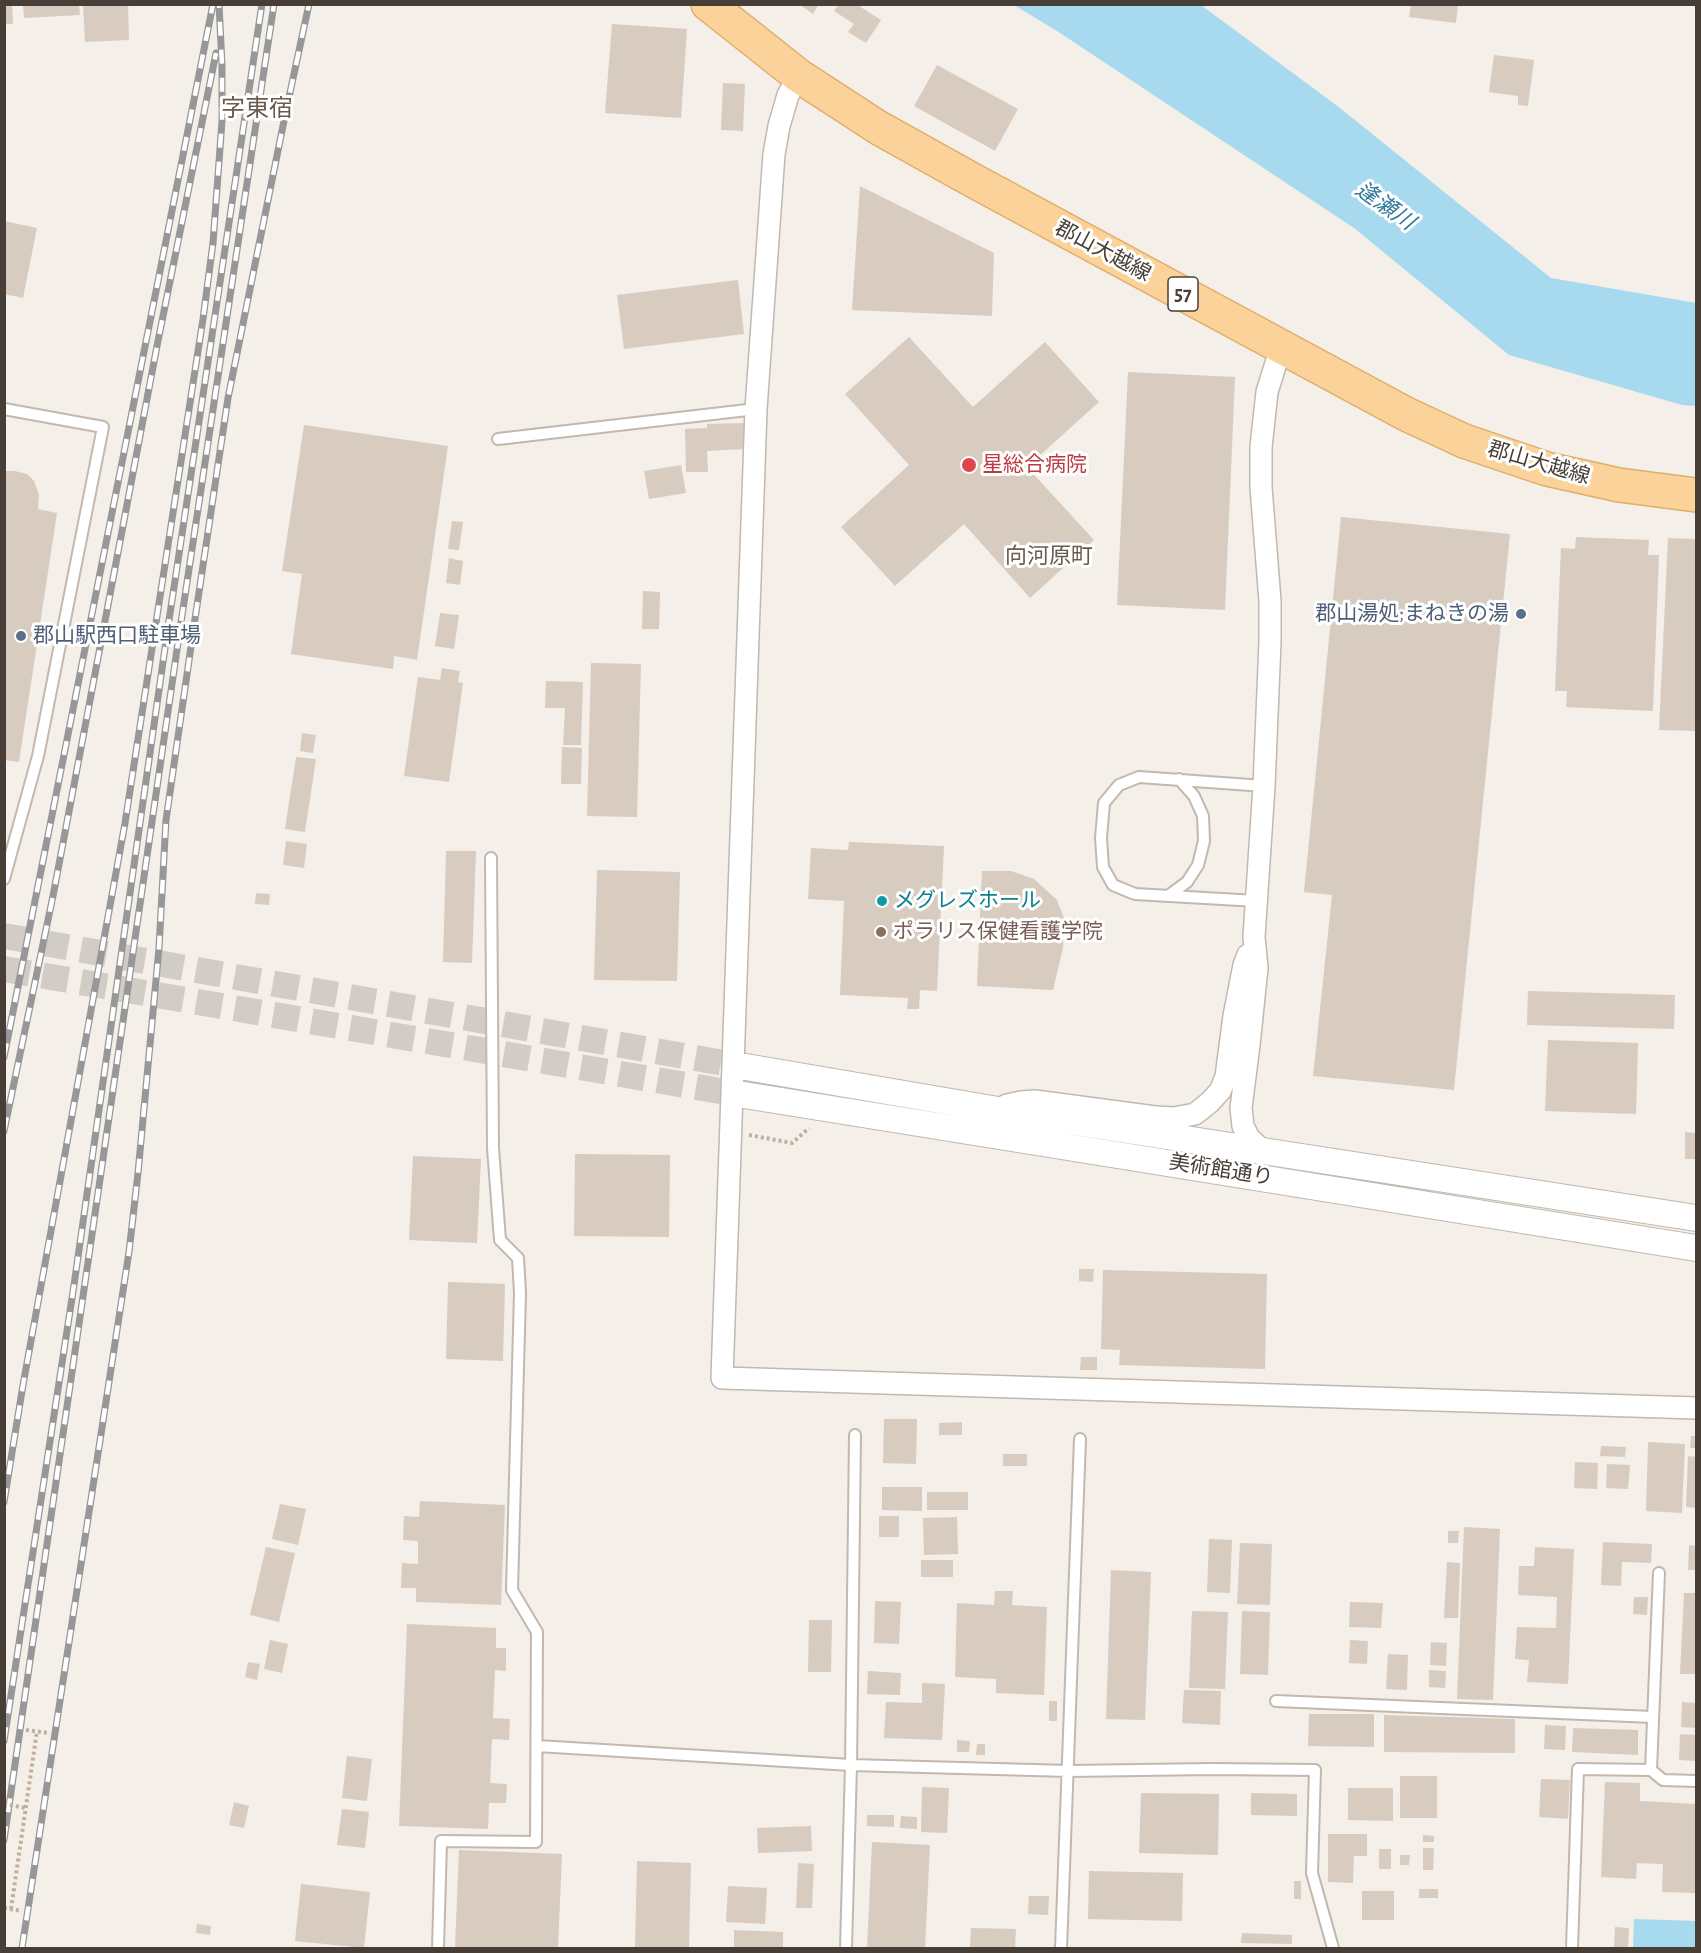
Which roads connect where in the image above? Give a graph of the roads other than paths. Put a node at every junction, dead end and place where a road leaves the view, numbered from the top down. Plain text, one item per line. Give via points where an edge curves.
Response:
1 (708, 4) edge
2 (799, 76) junction
3 (1281, 346) junction
4 (4, 410) edge
5 (756, 410) junction
6 (498, 439) dead end
7 (1696, 495) edge
8 (1179, 779) junction
9 (1264, 786) junction
10 (491, 858) dead end
11 (4, 879) edge
12 (1168, 896) junction
13 (1257, 901) junction
14 (1254, 937) junction
15 (746, 1067) tunnel mouth
16 (744, 1095) tunnel mouth
17 (999, 1110) junction
18 (1264, 1152) junction
19 (1696, 1218) edge
20 (1696, 1248) edge
21 (1696, 1408) edge
22 (855, 1435) dead end
23 (1080, 1439) dead end
24 (1659, 1573) dead end
25 (1276, 1701) dead end
26 (1653, 1717) junction
27 (537, 1746) junction
28 (851, 1765) junction
29 (1651, 1770) junction
30 (1069, 1772) junction
31 (1696, 1781) edge
32 (438, 1948) edge
33 (846, 1948) edge
34 (1061, 1948) edge
35 (1333, 1948) edge
36 (1572, 1948) edge

1 - 2 main road, 郡山大越線 / 57
2 - 3 main road, 郡山大越線 / 57 via 879,128
2 - 5 street via 778,126 774,154
3 - 7 main road, 郡山大越線 / 57 via 1464,441 1547,469 1609,483
3 - 9 street via 1267,392 1261,447 1270,601
4 - 11 lane via 103,427 38,756
5 - 6 lane
5 - 21 street via 722,1378
8 - 9 lane
8 - 12 lane via 1194,796 1203,816 1204,841 1198,865 1187,882
8 - 12 lane via 1139,777 1119,785 1104,803 1103,867 1113,885 1135,894
9 - 13 street
10 - 27 lane via 493,1148 500,1239 518,1258 520,1293 512,1590 537,1632
12 - 13 lane
13 - 14 street
14 - 17 street via 1244,965 1226,1077 1220,1091 1203,1109 1185,1117 1164,1117 1035,1101
14 - 18 street via 1257,968 1241,1118 1249,1138
15 - 17 street, 美術館通り
16 - 20 street, 美術館通り
17 - 18 street, 美術館通り
18 - 19 street, 美術館通り
22 - 28 lane
23 - 30 lane
24 - 26 lane
25 - 26 lane
26 - 29 lane
27 - 28 lane
27 - 32 lane via 536,1842 441,1841
28 - 30 lane
28 - 33 lane
29 - 31 lane via 1663,1780
29 - 36 lane via 1578,1769
30 - 34 lane
30 - 35 lane via 1315,1770 1312,1873

